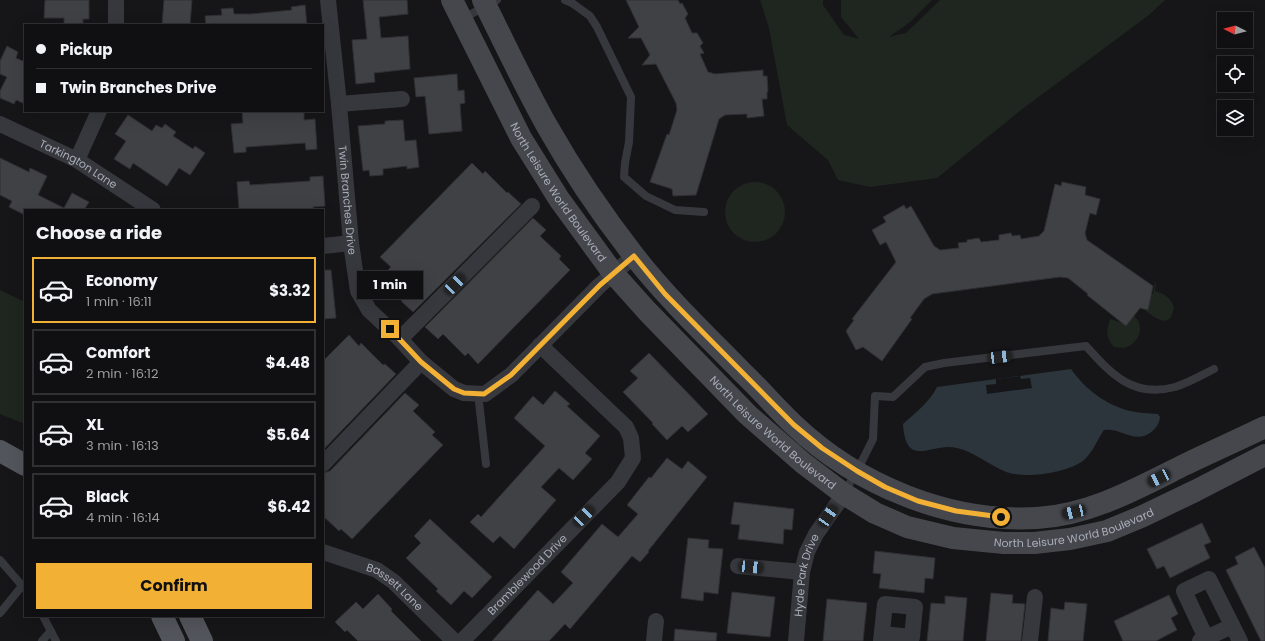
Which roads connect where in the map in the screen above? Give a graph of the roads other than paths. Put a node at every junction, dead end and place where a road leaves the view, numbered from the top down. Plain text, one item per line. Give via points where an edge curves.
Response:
1 (116, 0) edge
2 (328, 0) edge
3 (565, 0) edge
4 (489, 2) edge
5 (456, 10) edge
6 (116, 24) edge
7 (329, 74) edge
8 (402, 99) dead end
9 (339, 104) junction
10 (99, 112) edge
11 (0, 124) edge
12 (77, 160) junction
13 (532, 206) dead end
14 (151, 209) edge
15 (704, 212) dead end
16 (351, 243) junction
17 (324, 246) edge
18 (634, 256) junction
19 (613, 273) junction
20 (400, 339) junction
21 (540, 345) junction
22 (421, 362) junction
23 (1214, 369) dead end
24 (478, 393) junction
25 (1265, 427) edge
26 (0, 451) edge
27 (1265, 455) edge
28 (324, 463) edge
29 (24, 464) edge
30 (486, 464) dead end
31 (857, 471) junction
32 (844, 494) junction
33 (324, 552) edge
34 (0, 560) edge
35 (738, 566) dead end
36 (802, 572) junction
37 (24, 587) edge
38 (1035, 596) dead end
39 (0, 613) edge
40 (44, 617) edge
41 (162, 617) edge
42 (190, 617) edge
43 (656, 621) dead end
44 (1232, 626) junction
45 (51, 631) junction
46 (1203, 640) edge
47 (42, 641) edge
48 (56, 641) edge
49 (174, 641) edge
50 (202, 641) edge
51 (454, 641) edge
52 (462, 641) edge
53 (654, 641) edge
54 (796, 641) edge
55 (1030, 641) edge
56 (1240, 641) edge

1 - 6 street
2 - 7 street, Twin Branches Drive
3 - 15 lane via 590,16 631,97 624,177 646,196 675,210
4 - 5 lane
4 - 18 street, North Leisure World Boulevard via 512,61 547,127 583,186
5 - 19 street, North Leisure World Boulevard via 521,138 559,199
7 - 9 street, Twin Branches Drive
8 - 9 street
9 - 16 street, Twin Branches Drive
10 - 12 street
11 - 12 street, Tarkington Lane
12 - 14 street, Tarkington Lane
13 - 20 street
16 - 17 street
16 - 20 street, Twin Branches Drive via 358,291 369,310
18 - 19 street, Twin Branches Drive
18 - 31 street, North Leisure World Boulevard via 665,294 794,425 822,448
19 - 21 street, Twin Branches Drive
19 - 32 street, North Leisure World Boulevard via 748,415 802,463
20 - 22 street, Twin Branches Drive
21 - 24 street, Twin Branches Drive via 511,375 484,394
21 - 52 street, Bramblewood Drive via 626,427 631,438 633,458 618,482
22 - 24 street, Twin Branches Drive via 454,389 464,393
22 - 28 street
23 - 31 lane via 1176,387 1146,389 1117,378 1086,346 925,367 893,397 875,396 873,439
24 - 30 lane
25 - 31 street, North Leisure World Boulevard via 1134,491 1085,509 1037,518 989,516 956,511 918,501 885,487
26 - 29 main road
27 - 32 street, North Leisure World Boulevard via 1195,492 1107,531 1056,541 1004,543 954,538 907,527 875,513
31 - 32 lane
32 - 36 street, Hyde Park Drive via 816,534 807,552
33 - 51 street, Bassett Lane via 377,570 394,582
34 - 37 lane
35 - 36 street
36 - 54 street, Hyde Park Drive
37 - 39 lane
38 - 55 street
40 - 45 lane
41 - 49 main road
42 - 50 main road
43 - 53 street
44 - 46 street
44 - 46 street via 1209,579 1190,588 1184,591
44 - 56 street
45 - 47 lane
45 - 48 lane

